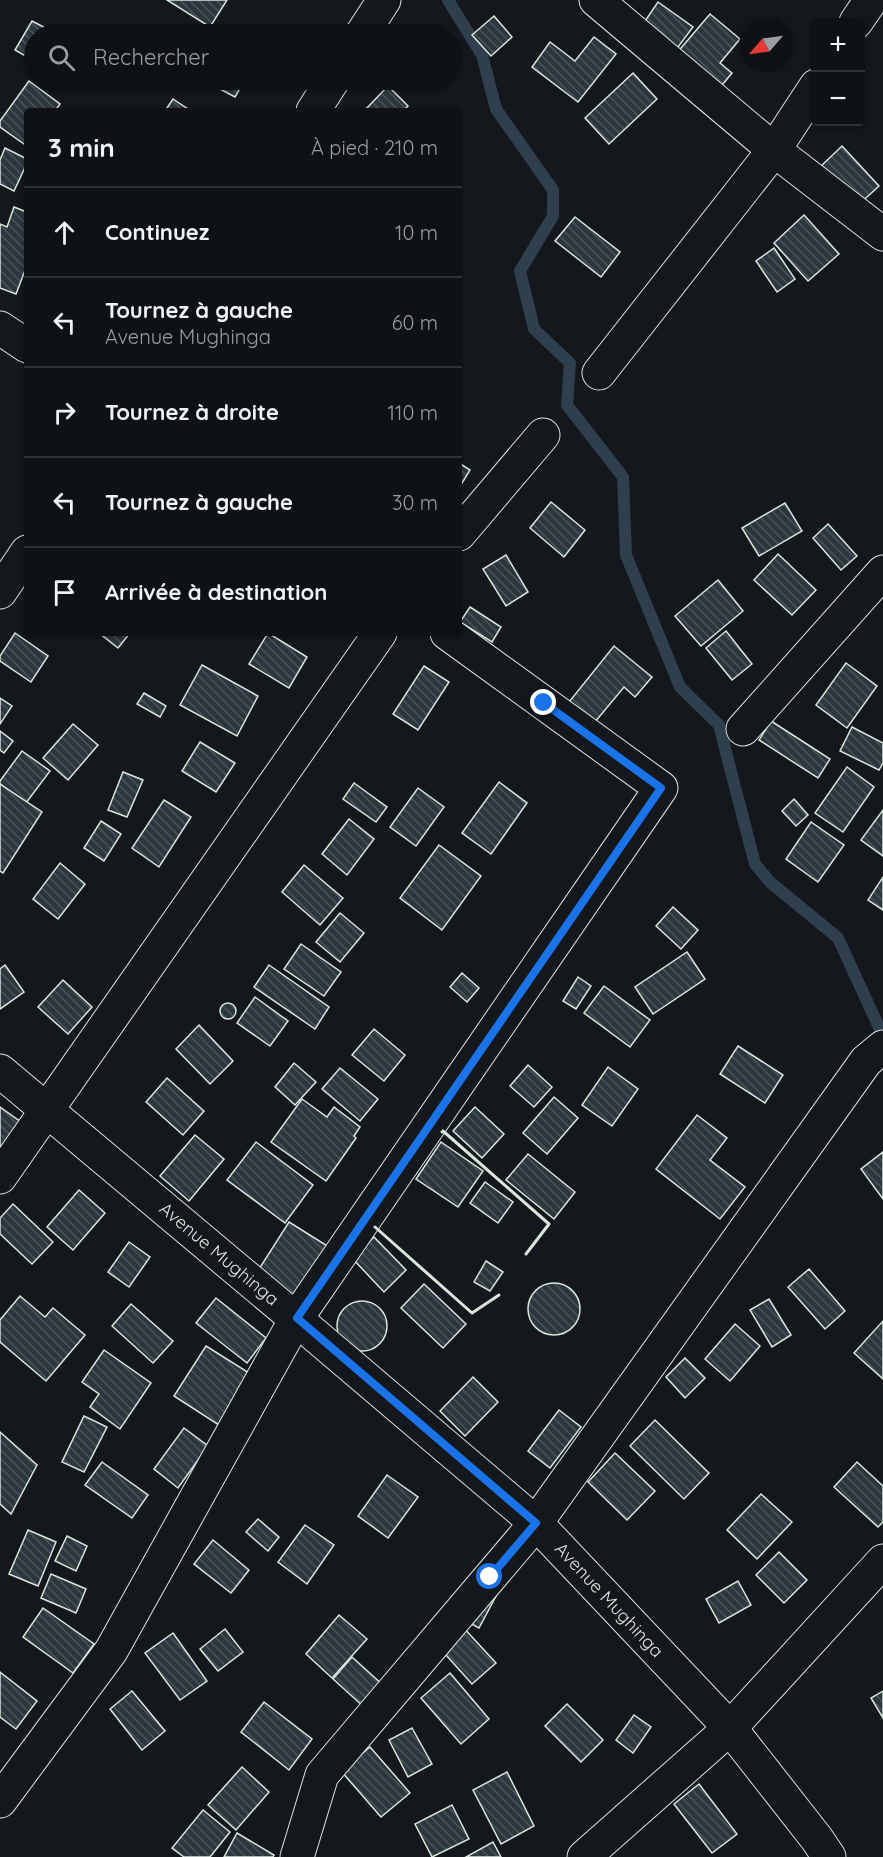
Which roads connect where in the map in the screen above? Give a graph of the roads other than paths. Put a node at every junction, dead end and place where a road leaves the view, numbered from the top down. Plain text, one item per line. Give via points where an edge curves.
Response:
1 (384, 0) edge
2 (596, 0) edge
3 (871, 0) edge
4 (859, 18) edge
5 (368, 24) edge
6 (327, 90) edge
7 (811, 94) edge
8 (315, 108) edge
9 (774, 150) junction
10 (883, 234) edge
11 (0, 328) edge
12 (24, 344) edge
13 (599, 373) dead end
14 (543, 435) dead end
15 (462, 530) edge
16 (24, 556) edge
17 (883, 572) edge
18 (0, 592) edge
19 (378, 636) edge
20 (451, 636) edge
21 (743, 729) dead end
22 (874, 1054) edge
23 (0, 1071) edge
24 (47, 1111) junction
25 (0, 1178) edge
26 (297, 1318) junction
27 (536, 1523) junction
28 (883, 1561) edge
29 (730, 1728) junction
30 (0, 1801) edge
31 (297, 1857) edge
32 (584, 1857) edge
33 (829, 1857) edge

1 - 5 street
2 - 9 street
3 - 4 street
6 - 8 street
7 - 9 street
9 - 10 street
9 - 13 street
11 - 12 street
14 - 15 street
16 - 18 street
17 - 21 street
19 - 24 street
20 - 26 street via 661,788
22 - 27 street
23 - 24 street, Avenue Mughinga
24 - 25 street
24 - 26 street, Avenue Mughinga
26 - 27 street, Avenue Mughinga
26 - 30 street via 111,1651
27 - 29 street, Avenue Mughinga
27 - 31 street via 322,1775
28 - 29 street
29 - 32 street
29 - 33 street, Avenue Mughinga

